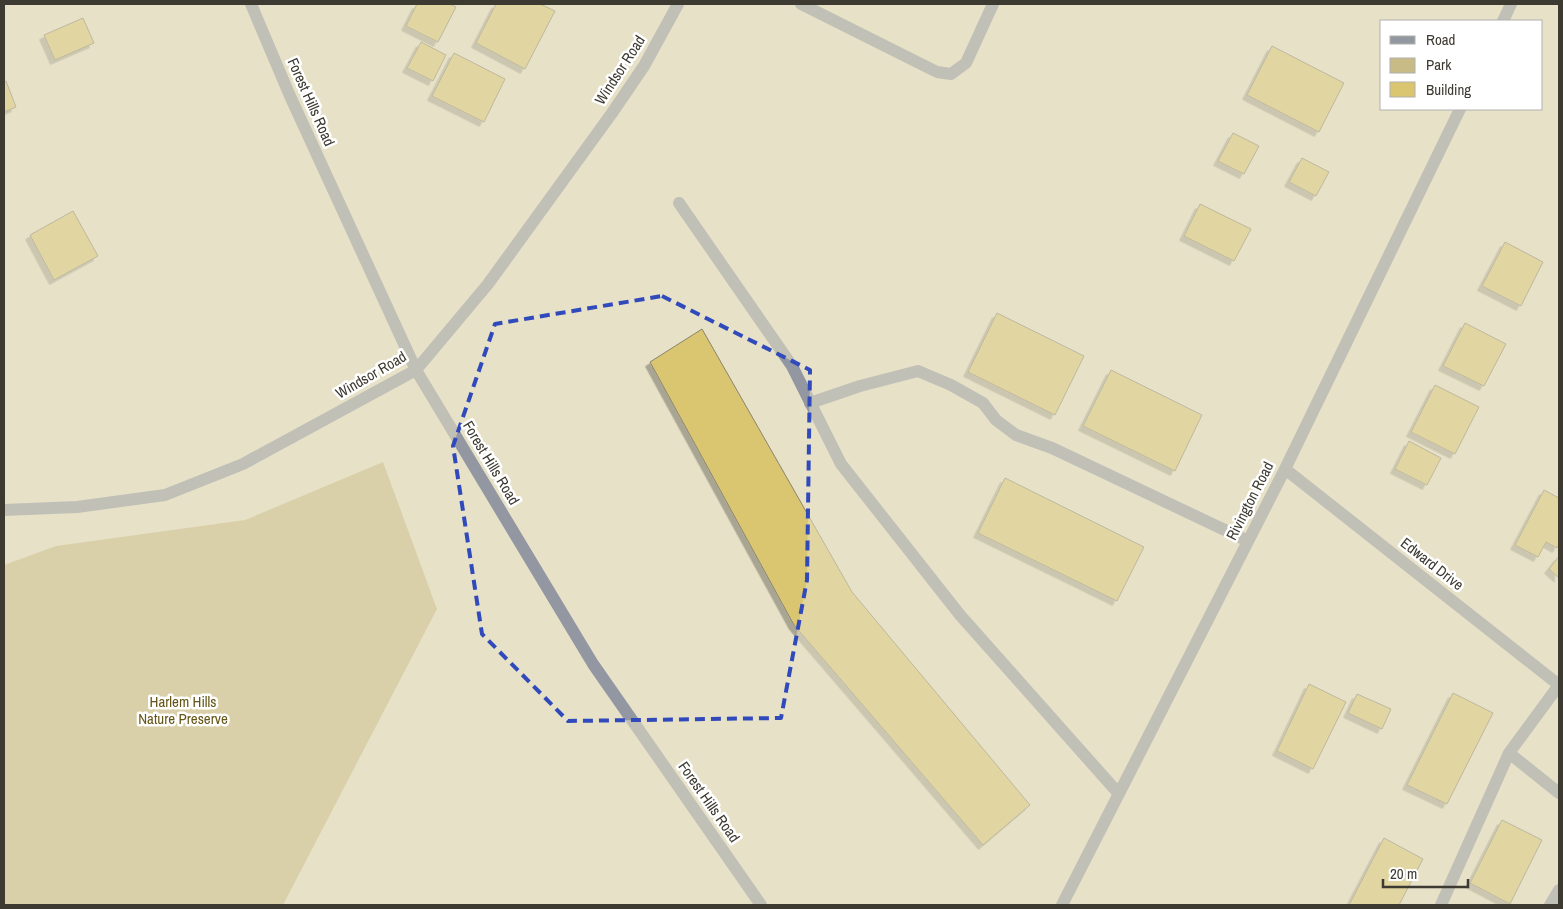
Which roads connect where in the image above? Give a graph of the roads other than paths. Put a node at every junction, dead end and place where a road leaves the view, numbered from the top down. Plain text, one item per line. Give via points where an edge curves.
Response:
1 (251, 4) edge
2 (678, 4) edge
3 (801, 4) edge
4 (994, 4) edge
5 (1511, 4) edge
6 (1503, 20) edge
7 (1460, 110) edge
8 (679, 203) dead end
9 (416, 370) junction
10 (810, 403) junction
11 (1286, 469) junction
12 (4, 510) edge
13 (1248, 541) junction
14 (1559, 685) edge
15 (1509, 753) junction
16 (1559, 793) edge
17 (1119, 794) junction
18 (1559, 890) edge
19 (761, 905) edge
20 (1062, 905) edge
21 (1441, 905) edge
22 (1550, 905) edge

1 - 9 street, Forest Hills Road
2 - 9 street, Windsor Road via 644,66 612,113 488,284
3 - 4 street via 937,72 951,74 966,63
5 - 6 street
7 - 11 street, Rivington Road
8 - 10 street via 792,366
9 - 12 street, Windsor Road via 243,464 165,495 77,507
9 - 19 street, Forest Hills Road via 593,664
10 - 13 street via 918,371 983,402 996,420 1016,434
10 - 17 street via 841,464 960,615
11 - 13 street, Rivington Road
11 - 14 street, Edward Drive
13 - 17 street, Rivington Road
14 - 15 street
15 - 16 street
15 - 21 street
17 - 20 street, Rivington Road
18 - 22 street

